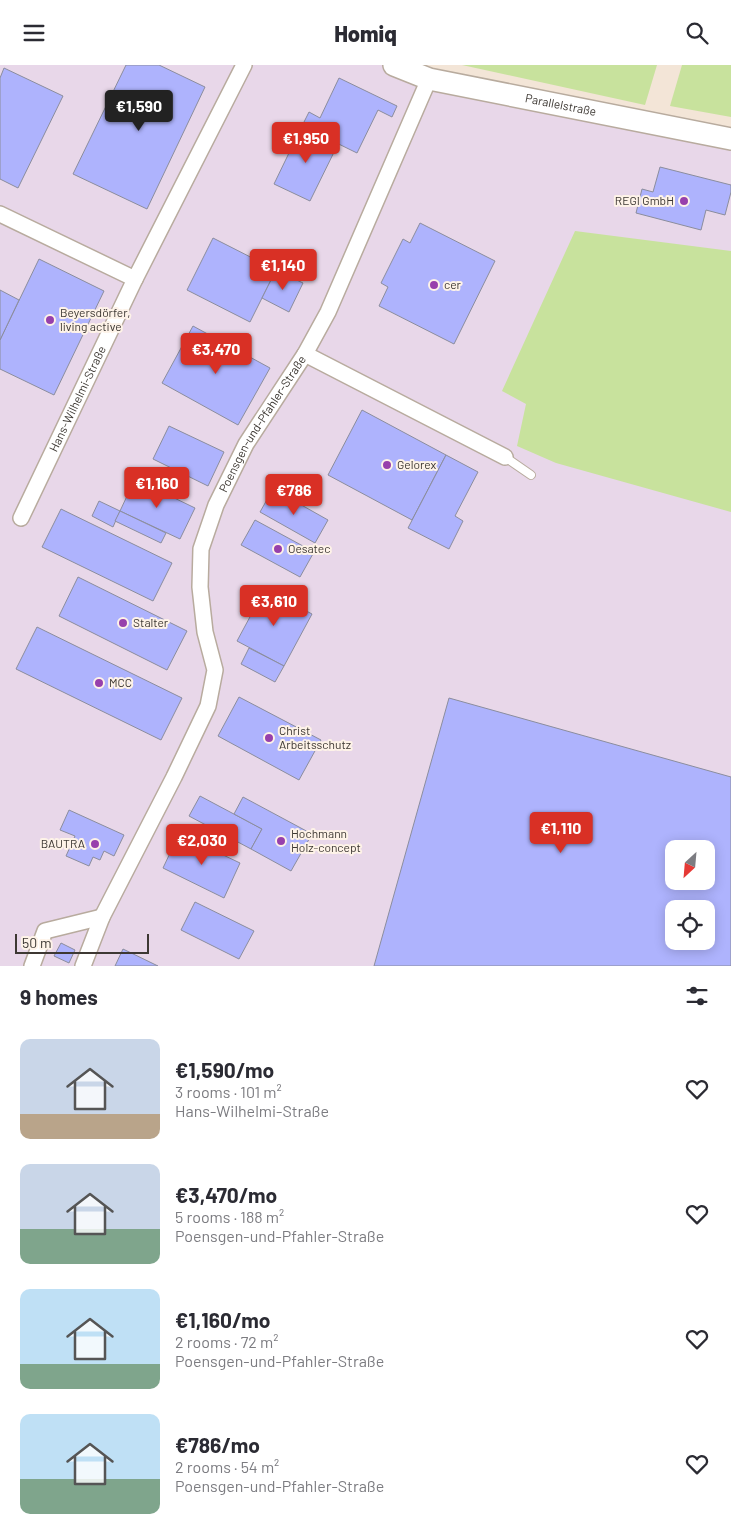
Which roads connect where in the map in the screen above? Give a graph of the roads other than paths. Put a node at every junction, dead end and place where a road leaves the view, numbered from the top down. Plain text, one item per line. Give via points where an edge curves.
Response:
1 (244, 65) edge
2 (394, 65) edge
3 (429, 79) junction
4 (731, 139) edge
5 (0, 214) edge
6 (135, 279) junction
7 (305, 354) junction
8 (505, 457) joint
9 (531, 475) dead end
10 (20, 518) dead end
11 (102, 917) junction
12 (32, 966) edge
13 (83, 966) edge

1 - 6 street, Hans-Wilhelmi-Straße
2 - 3 street, Parallelstraße
3 - 4 street, Parallelstraße
3 - 7 street, Poensgen-und-Pfahler-Straße via 328,312
5 - 6 street
6 - 10 street, Hans-Wilhelmi-Straße
7 - 8 street
7 - 11 street, Poensgen-und-Pfahler-Straße via 246,444 216,505 202,549 200,587 205,633 215,670 208,706
8 - 9 lane
11 - 12 street via 45,931
11 - 13 street, Poensgen-und-Pfahler-Straße

